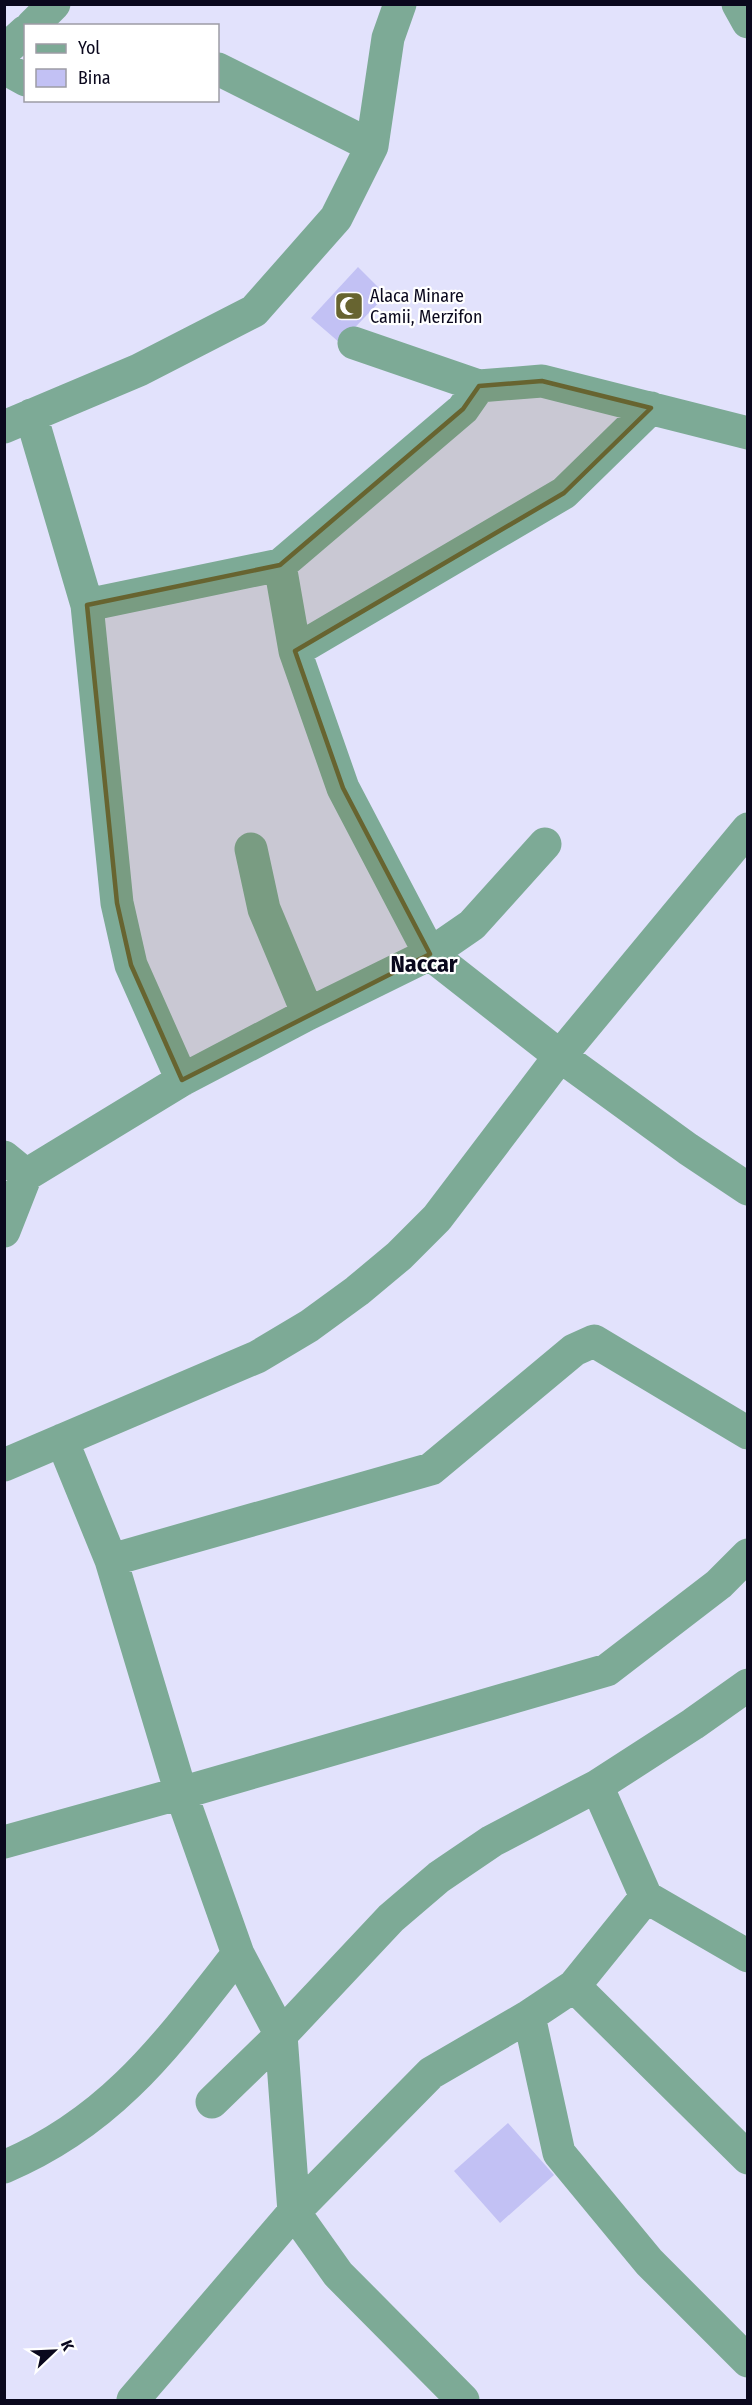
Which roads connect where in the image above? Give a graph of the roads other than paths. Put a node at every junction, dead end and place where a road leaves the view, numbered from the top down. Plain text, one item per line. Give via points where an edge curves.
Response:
1 (54, 4) edge
2 (400, 4) edge
3 (738, 4) edge
4 (747, 22) edge
5 (34, 24) edge
6 (24, 33) edge
7 (4, 51) edge
8 (4, 68) edge
9 (219, 70) edge
10 (24, 79) edge
11 (372, 146) junction
12 (354, 343) dead end
13 (479, 386) junction
14 (651, 408) junction
15 (18, 421) edge
16 (747, 433) edge
17 (280, 565) junction
18 (87, 605) junction
19 (296, 651) junction
20 (747, 829) edge
21 (545, 843) dead end
22 (252, 849) dead end
23 (430, 954) junction
24 (308, 1014) junction
25 (560, 1056) junction
26 (182, 1080) junction
27 (15, 1166) edge
28 (747, 1189) edge
29 (4, 1231) edge
30 (747, 1433) edge
31 (62, 1440) junction
32 (4, 1466) edge
33 (747, 1555) edge
34 (111, 1560) junction
35 (747, 1686) edge
36 (597, 1786) junction
37 (181, 1793) junction
38 (4, 1842) edge
39 (646, 1897) junction
40 (238, 1954) junction
41 (747, 1956) edge
42 (574, 1986) junction
43 (529, 2016) junction
44 (281, 2035) junction
45 (212, 2102) dead end
46 (747, 2158) edge
47 (4, 2167) edge
48 (294, 2212) junction
49 (747, 2361) edge
50 (133, 2400) edge
51 (464, 2400) edge

1 - 5 street
2 - 11 street via 388,38
3 - 4 street
6 - 7 street
8 - 10 street
9 - 11 street
11 - 15 street via 336,219 254,311 139,370
12 - 13 street
13 - 14 street via 542,381
13 - 17 street via 463,409
14 - 16 street
14 - 19 street via 564,493
15 - 18 street
17 - 18 street
17 - 19 street
18 - 26 street via 117,903 131,965
19 - 23 street via 344,788
20 - 25 street
21 - 23 street via 472,925
22 - 24 street via 264,909
23 - 24 street
23 - 25 street
24 - 26 street
25 - 28 street
25 - 31 street via 438,1218 357,1291 257,1357
26 - 27 street
27 - 29 street
30 - 34 street via 594,1341 574,1350 431,1469
31 - 32 street
31 - 34 street
33 - 37 street via 719,1584 607,1670
34 - 37 street
35 - 36 street
36 - 39 street
36 - 44 street via 492,1841 439,1877 391,1918
37 - 38 street
37 - 40 street
39 - 41 street
39 - 42 street
40 - 44 street
40 - 47 street via 135,2080 57,2141
42 - 43 street
42 - 46 street
43 - 48 street via 430,2073
43 - 49 street via 559,2153 649,2262
44 - 45 street
44 - 48 street
48 - 50 street
48 - 51 street via 338,2274

